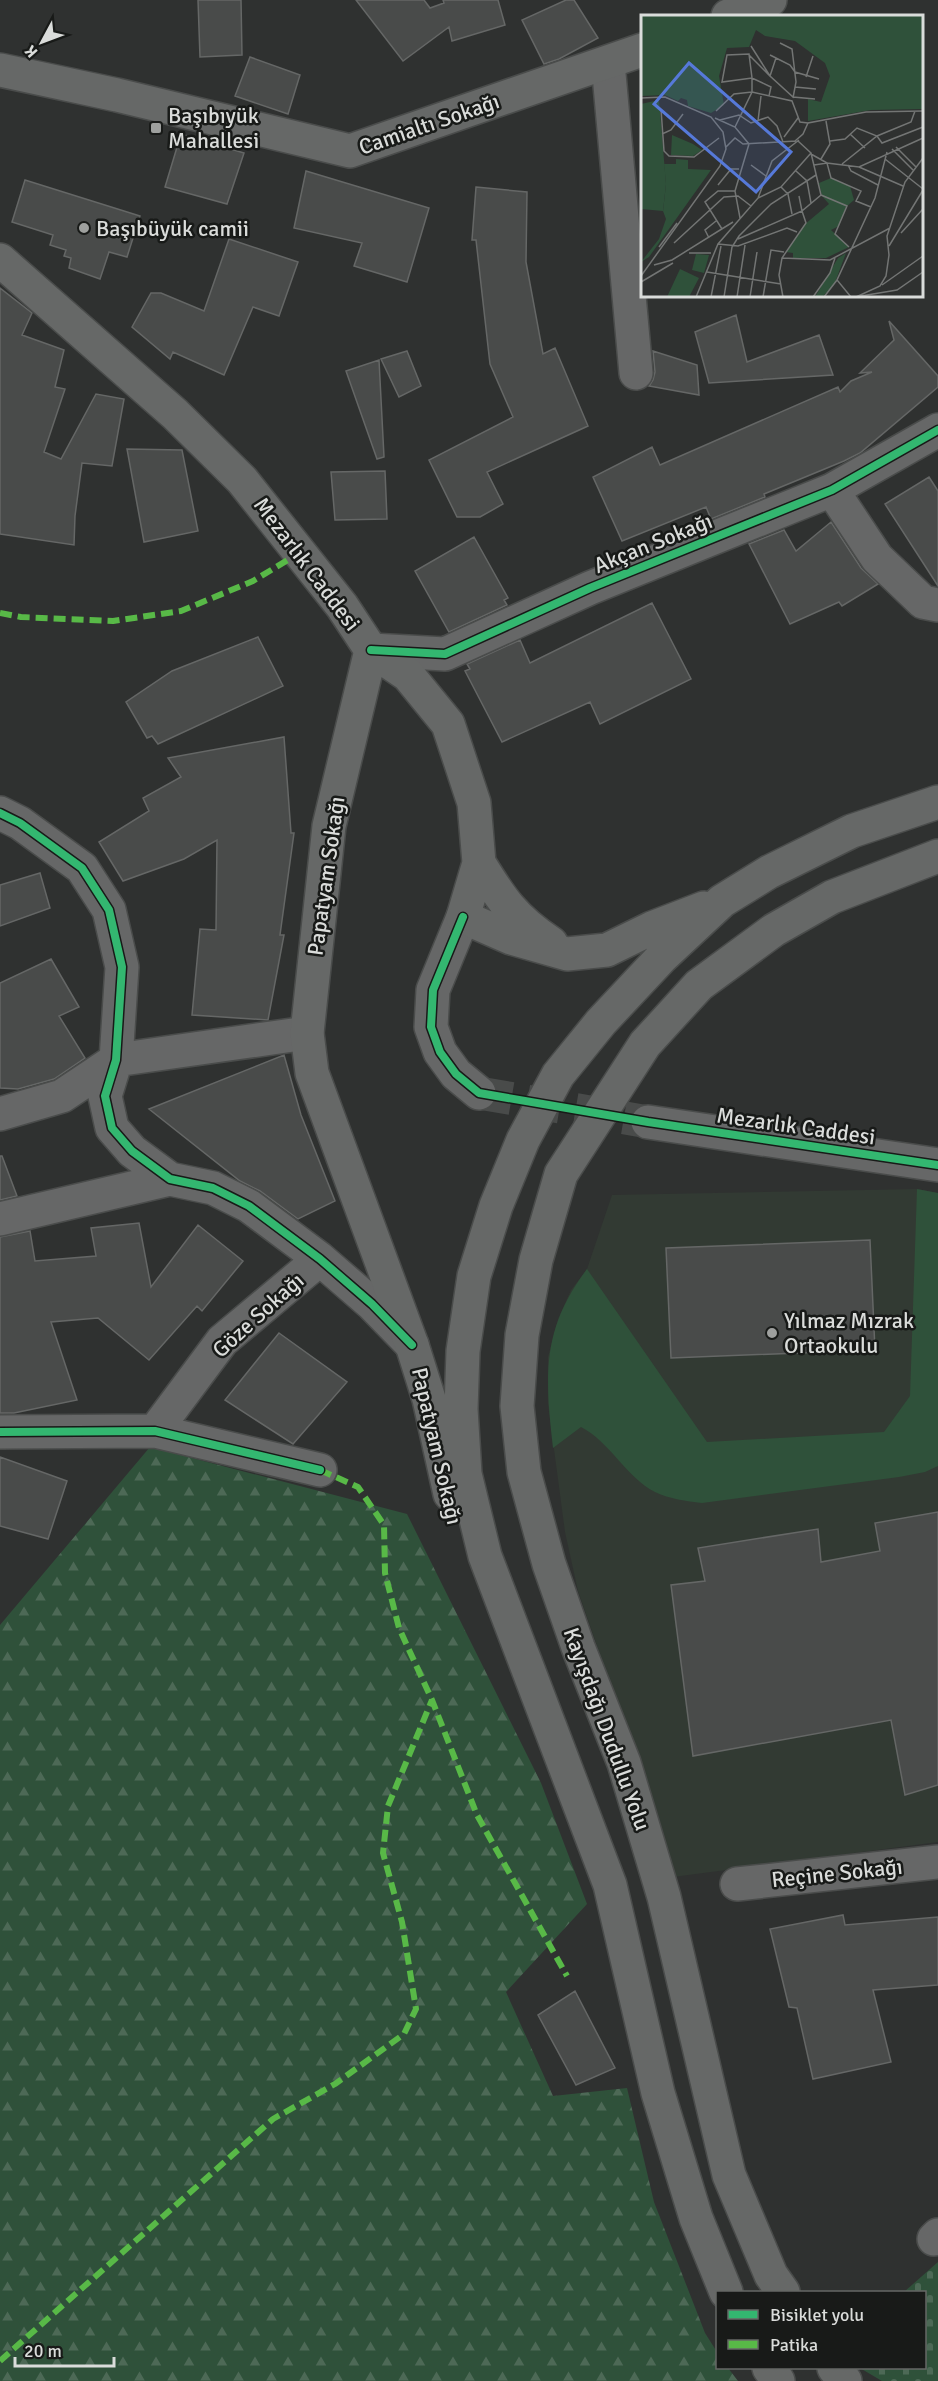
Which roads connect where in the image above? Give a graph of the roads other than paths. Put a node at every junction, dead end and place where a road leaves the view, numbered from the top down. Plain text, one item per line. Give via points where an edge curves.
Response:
1 (770, 0) edge
2 (731, 15) edge
3 (641, 50) edge
4 (609, 63) junction
5 (0, 70) edge
6 (0, 260) edge
7 (636, 373) dead end
8 (938, 430) edge
9 (832, 489) junction
10 (938, 605) edge
11 (371, 650) junction
12 (938, 802) edge
13 (0, 813) edge
14 (938, 856) edge
15 (479, 863) junction
16 (722, 901) junction
17 (463, 917) junction
18 (567, 954) junction
19 (307, 1033) junction
20 (116, 1060) junction
21 (479, 1093) tunnel mouth
22 (0, 1114) edge
23 (648, 1122) tunnel mouth
24 (938, 1165) edge
25 (170, 1179) junction
26 (0, 1219) edge
27 (320, 1259) junction
28 (412, 1345) junction
29 (155, 1431) junction
30 (0, 1432) edge
31 (321, 1470) dead end
32 (530, 1681) junction
33 (938, 1862) edge
34 (737, 1884) dead end
35 (726, 2291) edge
36 (782, 2291) edge
37 (836, 2369) edge
38 (845, 2381) edge

1 - 2 main road
3 - 4 main road, Camialtı Sokağı
4 - 5 main road, Camialtı Sokağı via 350,152 117,94
4 - 7 street
6 - 11 main road, Mezarlık Caddesi via 175,414 243,480 342,606
8 - 9 street, Akçan Sokağı
9 - 10 street via 877,558 922,602
9 - 11 street, Akçan Sokağı via 590,588 446,654
11 - 15 main road, Mezarlık Caddesi via 408,675 448,724 474,802
11 - 19 main road, Papatyam Sokağı via 329,826
12 - 16 main road via 852,831 769,872
13 - 20 street via 82,868 109,910 122,967
14 - 36 main road, Kayışdağı Dudullu Yolu via 832,897 774,930 699,985 645,1044 561,1174 536,1260 522,1335 517,1406 524,1472 549,1564 624,1763 664,1897 729,2175 771,2275
15 - 17 main road, Mezarlık Caddesi
15 - 18 main road via 505,906
16 - 18 main road via 607,950
16 - 32 main road via 654,965 558,1075 523,1140 496,1206 474,1276 463,1351 465,1474 485,1556
17 - 18 main road via 511,938
17 - 21 street, Mezarlık Caddesi via 434,990 431,1027 440,1052 456,1074
19 - 20 street
19 - 28 main road, Papatyam Sokağı via 312,1073
20 - 22 street via 62,1096
20 - 25 street via 105,1096 112,1128 132,1151
23 - 24 street, Mezarlık Caddesi
25 - 26 street
25 - 27 street via 213,1188 249,1206
27 - 28 street
27 - 29 street, Göze Sokağı via 222,1341
28 - 32 main road, Papatyam Sokağı via 429,1399 459,1537 485,1609
29 - 30 street
29 - 31 street
32 - 35 main road via 610,1886 658,2093 696,2218
33 - 34 street, Reçine Sokağı
37 - 38 main road

